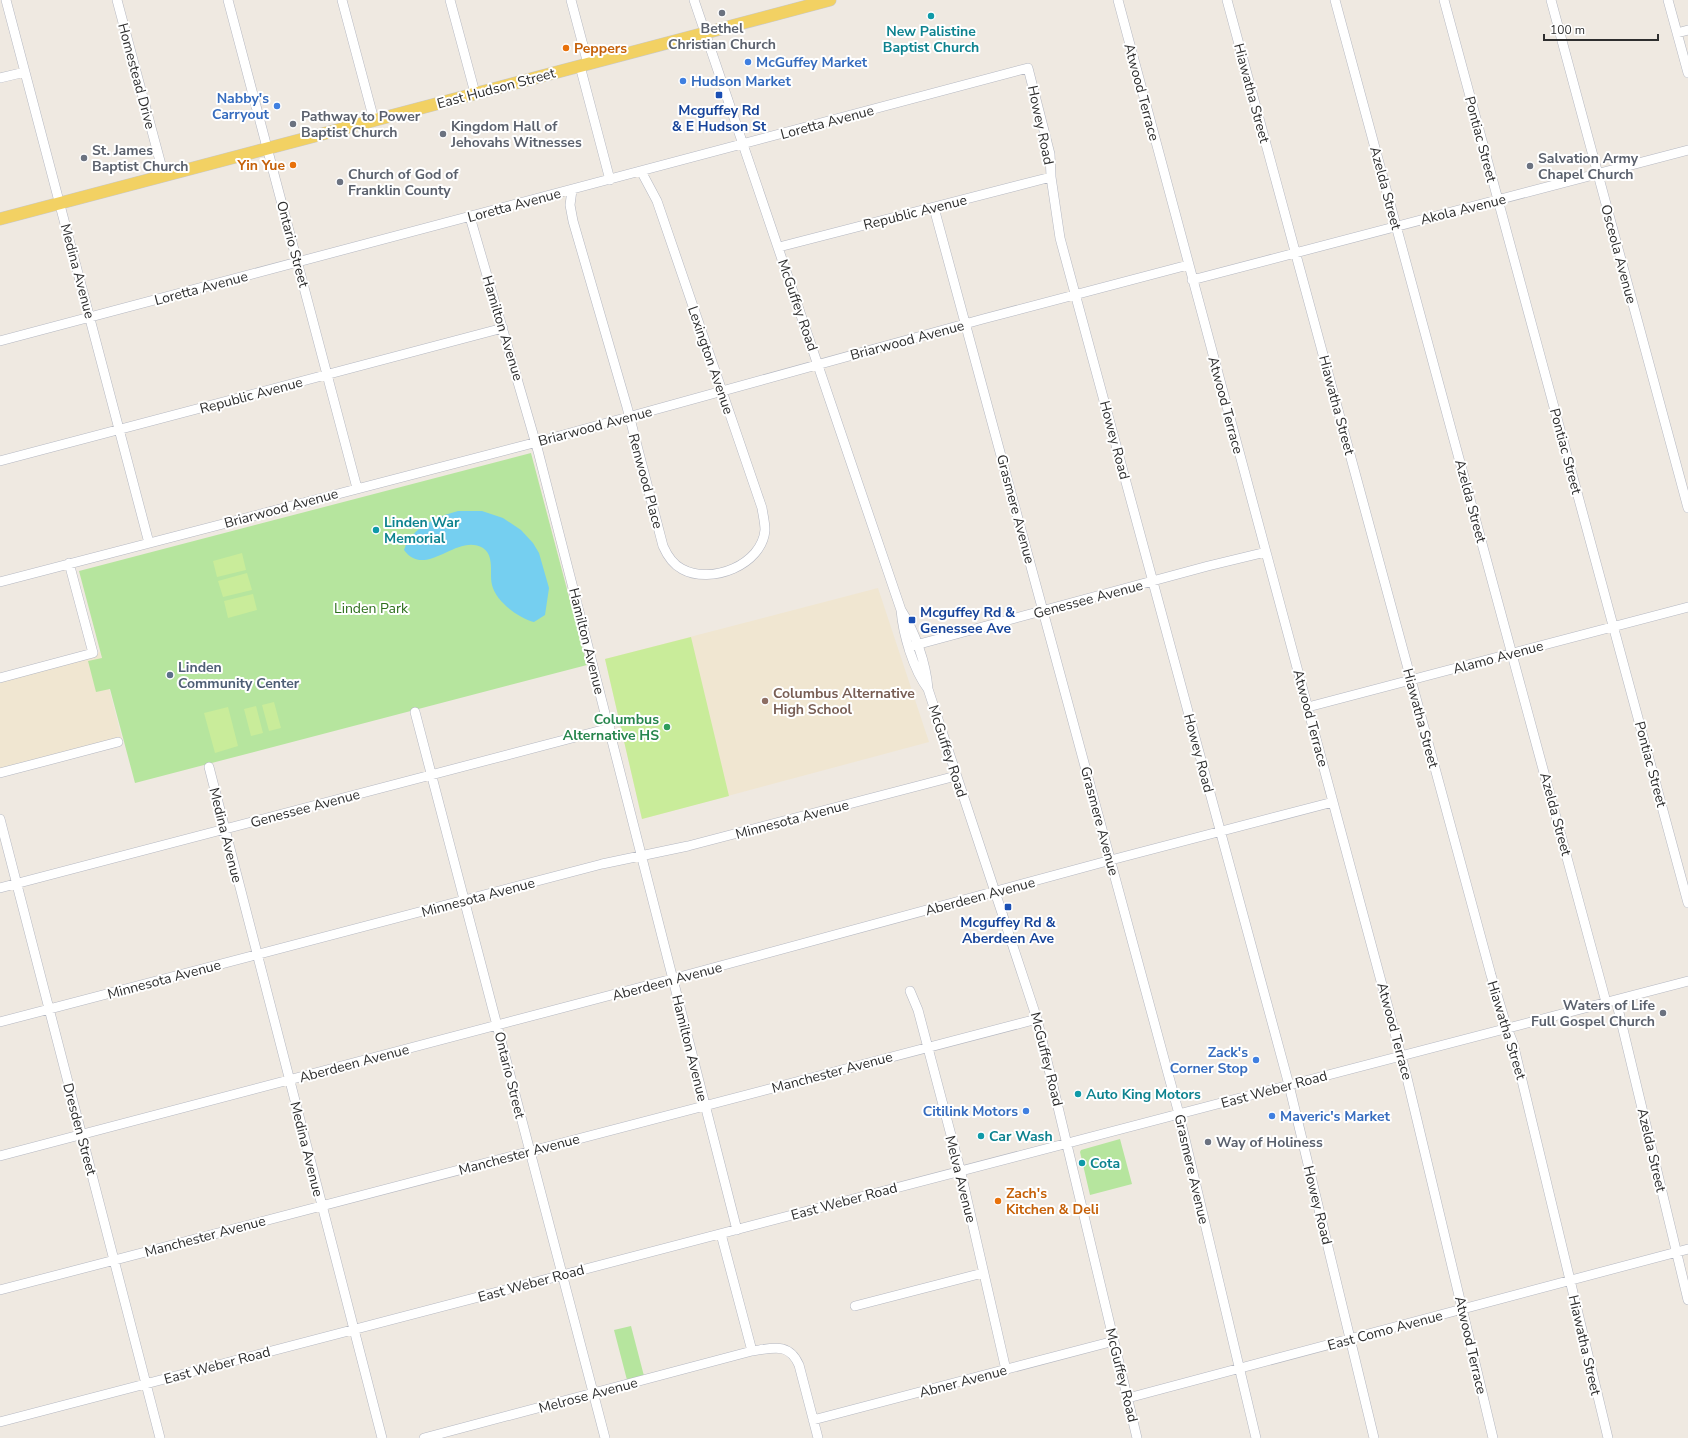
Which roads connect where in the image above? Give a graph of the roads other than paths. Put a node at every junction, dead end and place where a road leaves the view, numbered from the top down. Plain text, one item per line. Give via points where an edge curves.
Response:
1 (6, 0) edge
2 (117, 0) edge
3 (228, 0) edge
4 (342, 0) edge
5 (450, 0) edge
6 (571, 0) edge
7 (694, 0) edge
8 (830, 0) edge
9 (1118, 0) edge
10 (1227, 0) edge
11 (1335, 0) edge
12 (1444, 0) edge
13 (1551, 0) edge
14 (1668, 0) edge
15 (802, 4) edge
16 (1688, 30) edge
17 (706, 33) junction
18 (1677, 33) junction
19 (584, 65) junction
20 (1028, 68) joint
21 (25, 72) junction
22 (1688, 73) edge
23 (0, 78) edge
24 (476, 93) junction
25 (374, 120) junction
26 (744, 144) junction
27 (268, 148) junction
28 (1688, 150) edge
29 (641, 171) junction
30 (1598, 173) junction
31 (164, 176) junction
32 (1051, 177) junction
33 (610, 180) junction
34 (572, 190) junction
35 (1498, 200) junction
36 (60, 203) junction
37 (934, 208) junction
38 (470, 217) junction
39 (0, 219) edge
40 (1396, 226) junction
41 (779, 247) junction
42 (1295, 253) junction
43 (298, 262) junction
44 (1188, 265) junction
45 (1192, 280) junction
46 (1076, 296) junction
47 (90, 317) junction
48 (966, 324) junction
49 (503, 328) junction
50 (0, 341) edge
51 (818, 365) junction
52 (328, 374) junction
53 (721, 391) junction
54 (629, 417) junction
55 (120, 429) junction
56 (536, 442) junction
57 (0, 461) edge
58 (357, 488) junction
59 (1688, 508) edge
60 (149, 543) junction
61 (757, 551) joint
62 (1266, 552) junction
63 (69, 563) junction
64 (1153, 581) junction
65 (0, 582) edge
66 (1688, 607) edge
67 (1043, 611) junction
68 (1613, 627) junction
69 (913, 646) junction
70 (1512, 654) junction
71 (0, 678) edge
72 (1411, 680) junction
73 (1308, 707) junction
74 (415, 712) dead end
75 (610, 728) junction
76 (118, 742) dead end
77 (209, 767) dead end
78 (0, 773) edge
79 (432, 775) junction
80 (956, 776) junction
81 (1333, 802) junction
82 (0, 820) edge
83 (225, 829) junction
84 (1221, 831) junction
85 (642, 855) junction
86 (1111, 860) junction
87 (16, 883) junction
88 (0, 888) edge
89 (995, 892) junction
90 (464, 900) junction
91 (1688, 903) edge
92 (257, 955) junction
93 (672, 979) junction
94 (1688, 981) edge
95 (910, 990) dead end
96 (1616, 1000) junction
97 (1606, 1002) junction
98 (49, 1010) junction
99 (1037, 1018) junction
100 (0, 1022) edge
101 (497, 1025) junction
102 (1507, 1028) junction
103 (928, 1047) junction
104 (1402, 1056) junction
105 (289, 1080) junction
106 (1289, 1085) junction
107 (705, 1105) junction
108 (1180, 1114) junction
109 (82, 1135) junction
110 (1068, 1143) junction
111 (529, 1151) junction
112 (0, 1156) edge
113 (960, 1171) junction
114 (322, 1206) junction
115 (737, 1230) junction
116 (721, 1234) junction
117 (1688, 1249) edge
118 (1676, 1252) junction
119 (115, 1260) junction
120 (984, 1272) junction
121 (561, 1275) junction
122 (1570, 1280) junction
123 (0, 1290) edge
124 (1688, 1300) edge
125 (855, 1306) dead end
126 (1462, 1310) junction
127 (354, 1330) junction
128 (1351, 1339) junction
129 (1114, 1341) junction
130 (752, 1351) junction
131 (1239, 1368) junction
132 (1006, 1370) junction
133 (146, 1384) junction
134 (593, 1394) junction
135 (1128, 1398) junction
136 (813, 1420) junction
137 (0, 1422) edge
138 (160, 1438) edge
139 (382, 1438) edge
140 (424, 1438) edge
141 (605, 1438) edge
142 (818, 1438) edge
143 (1137, 1438) edge
144 (1256, 1438) edge
145 (1374, 1438) edge
146 (1493, 1438) edge
147 (1608, 1438) edge

1 - 21 street, Medina Avenue
2 - 31 street, Homestead Drive
3 - 27 street, Ontario Street
4 - 25 street
5 - 24 street
6 - 19 street
7 - 17 street, McGuffey Road
8 - 15 main road, East Hudson Street
9 - 44 street, Atwood Terrace
10 - 42 street, Hiawatha Street
11 - 40 street, Azelda Street
12 - 35 street, Pontiac Street
13 - 30 street, Osceola Avenue
14 - 18 street
15 - 17 main road, East Hudson Street
16 - 18 street
17 - 19 main road, East Hudson Street
17 - 26 street, McGuffey Road
18 - 22 street
19 - 24 main road, East Hudson Street
19 - 33 street
20 - 26 street, Loretta Avenue
20 - 32 street, Howey Road via 1050,154
21 - 23 street
21 - 36 street, Medina Avenue
24 - 25 main road, East Hudson Street
25 - 27 main road, East Hudson Street
26 - 29 street, Loretta Avenue
26 - 41 street, McGuffey Road
27 - 31 main road, East Hudson Street
27 - 43 street, Ontario Street
28 - 30 street, Akola Avenue
29 - 33 street, Loretta Avenue
29 - 53 street, Lexington Avenue via 657,201
30 - 35 street, Akola Avenue
30 - 59 street, Osceola Avenue
31 - 36 main road, East Hudson Street
32 - 37 street, Republic Avenue
32 - 46 street, Howey Road via 1060,238
33 - 34 street, Loretta Avenue
34 - 38 street, Loretta Avenue
34 - 54 street, Renwood Place via 570,205 573,221
35 - 40 street, Akola Avenue
35 - 68 street, Pontiac Street
36 - 39 main road, East Hudson Street
36 - 47 street, Medina Avenue
37 - 41 street, Republic Avenue
37 - 48 street, Grasmere Avenue
38 - 43 street, Loretta Avenue
38 - 49 street, Hamilton Avenue
40 - 42 street, Akola Avenue
40 - 70 street, Azelda Street
41 - 51 street, McGuffey Road
42 - 45 street, Akola Avenue
42 - 72 street, Hiawatha Street
43 - 47 street, Loretta Avenue
43 - 52 street, Ontario Street
44 - 45 street, Atwood Terrace
44 - 46 street, Briarwood Avenue
45 - 62 street, Atwood Terrace
46 - 48 street, Briarwood Avenue
46 - 64 street, Howey Road
47 - 50 street, Loretta Avenue
47 - 55 street, Medina Avenue
48 - 51 street, Briarwood Avenue
48 - 67 street, Grasmere Avenue
49 - 52 street, Republic Avenue
49 - 56 street, Hamilton Avenue
51 - 53 street, Briarwood Avenue
51 - 69 street, McGuffey Road via 901,610 910,623
52 - 55 street, Republic Avenue
52 - 58 street, Ontario Street
53 - 54 street, Briarwood Avenue
53 - 61 street, Lexington Avenue via 762,508 765,530
54 - 56 street, Briarwood Avenue
54 - 61 street, Renwood Place via 663,546 674,564 692,573 726,572 743,564
55 - 57 street, Republic Avenue
55 - 60 street, Medina Avenue
56 - 58 street, Briarwood Avenue
56 - 75 street, Hamilton Avenue
58 - 60 street, Briarwood Avenue
60 - 63 street, Briarwood Avenue
62 - 64 street, Genessee Avenue
62 - 73 street, Atwood Terrace
63 - 65 street, Briarwood Avenue
63 - 71 street via 93,654
64 - 67 street, Genessee Avenue
64 - 84 street, Howey Road
66 - 68 street, Alamo Avenue
67 - 69 street, Genessee Avenue
67 - 86 street, Grasmere Avenue
68 - 70 street, Alamo Avenue
68 - 91 street, Pontiac Street
69 - 80 street, McGuffey Road via 927,678 928,689
70 - 72 street, Alamo Avenue
70 - 97 street, Azelda Street
72 - 73 street, Alamo Avenue
72 - 102 street, Hiawatha Street
73 - 81 street, Atwood Terrace
74 - 79 street, Ontario Street
75 - 79 street, Genessee Avenue
75 - 85 street, Hamilton Avenue
76 - 78 street
77 - 83 street, Medina Avenue
79 - 83 street, Genessee Avenue
79 - 90 street, Ontario Street
80 - 85 street, Minnesota Avenue via 688,846
80 - 89 street, McGuffey Road
81 - 84 street, Aberdeen Avenue
81 - 104 street, Atwood Terrace
82 - 87 street, Dresden Street
83 - 87 street, Genessee Avenue
83 - 92 street, Medina Avenue
84 - 86 street, Aberdeen Avenue
84 - 106 street, Howey Road
85 - 90 street, Minnesota Avenue
85 - 93 street, Hamilton Avenue
86 - 89 street, Aberdeen Avenue
86 - 108 street, Grasmere Avenue
87 - 88 street, Genessee Avenue
87 - 98 street, Dresden Street
89 - 93 street, Aberdeen Avenue
89 - 99 street, McGuffey Road
90 - 92 street, Minnesota Avenue
90 - 101 street, Ontario Street
92 - 98 street, Minnesota Avenue
92 - 105 street, Medina Avenue
93 - 101 street, Aberdeen Avenue
93 - 107 street, Hamilton Avenue
94 - 96 street, East Weber Road
95 - 103 street, Melva Avenue
96 - 97 street, East Weber Road
96 - 118 street, Azelda Street
97 - 102 street, East Weber Road
98 - 100 street, Minnesota Avenue
98 - 109 street, Dresden Street
99 - 103 street, Manchester Avenue
99 - 110 street, McGuffey Road
101 - 105 street, Aberdeen Avenue
101 - 111 street, Ontario Street
102 - 104 street, East Weber Road
102 - 122 street, Hiawatha Street via 1513,1043
103 - 107 street, Manchester Avenue
103 - 113 street, Melva Avenue
104 - 106 street, East Weber Road
104 - 126 street, Atwood Terrace
105 - 109 street, Aberdeen Avenue
105 - 114 street, Medina Avenue
106 - 108 street, East Weber Road
106 - 128 street, Howey Road
107 - 111 street, Manchester Avenue
107 - 115 street, Hamilton Avenue
108 - 110 street, East Weber Road
108 - 131 street, Grasmere Avenue
109 - 112 street, Aberdeen Avenue
109 - 119 street, Dresden Street
110 - 113 street, East Weber Road
110 - 129 street, McGuffey Road
111 - 114 street, Manchester Avenue
111 - 121 street, Ontario Street
113 - 115 street, East Weber Road
113 - 120 street, Melva Avenue
114 - 119 street, Manchester Avenue
114 - 127 street, Medina Avenue
115 - 116 street, East Weber Road
116 - 121 street, East Weber Road
116 - 130 street
117 - 118 street, East Como Avenue
118 - 122 street, East Como Avenue
118 - 124 street, Azelda Street
119 - 123 street, Manchester Avenue
119 - 133 street, Dresden Street
120 - 125 street
120 - 132 street, Melva Avenue
121 - 127 street, East Weber Road
121 - 134 street, Ontario Street
122 - 126 street, East Como Avenue
122 - 147 street, Hiawatha Street
126 - 128 street, East Como Avenue
126 - 146 street, Atwood Terrace
127 - 133 street, East Weber Road
127 - 139 street, Medina Avenue
128 - 131 street, East Como Avenue
128 - 145 street, Howey Road
129 - 132 street, Abner Avenue
129 - 135 street, McGuffey Road
130 - 134 street, Melrose Avenue
130 - 136 street via 781,1348 796,1357
131 - 135 street, East Como Avenue
131 - 144 street, Grasmere Avenue
132 - 136 street, Abner Avenue
133 - 137 street, East Weber Road
133 - 138 street, Dresden Street
134 - 140 street, Melrose Avenue
134 - 141 street, Ontario Street
135 - 143 street, McGuffey Road
136 - 142 street

